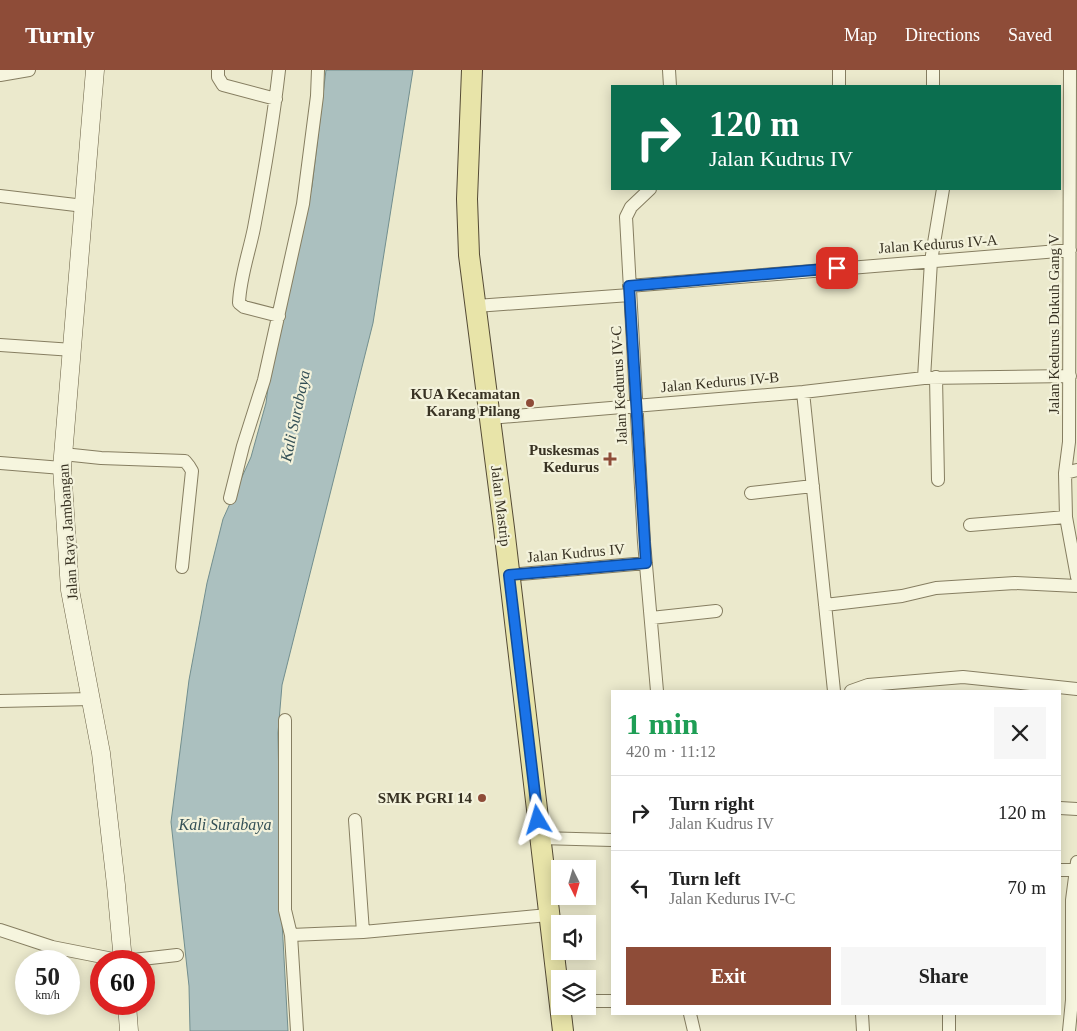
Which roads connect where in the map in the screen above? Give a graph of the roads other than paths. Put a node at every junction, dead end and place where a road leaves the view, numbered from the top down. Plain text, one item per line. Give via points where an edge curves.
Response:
1 (29, 70) edge
2 (95, 70) edge
3 (218, 70) edge
4 (279, 70) edge
5 (318, 70) edge
6 (472, 70) edge
7 (669, 70) edge
8 (839, 70) edge
9 (849, 70) edge
10 (933, 70) edge
11 (1070, 70) edge
12 (0, 74) edge
13 (670, 85) edge
14 (839, 85) edge
15 (933, 85) edge
16 (276, 99) junction
17 (1074, 187) edge
18 (649, 190) edge
19 (943, 190) edge
20 (0, 196) edge
21 (84, 206) junction
22 (1073, 244) edge
23 (931, 260) junction
24 (629, 290) junction
25 (476, 306) junction
26 (1074, 310) edge
27 (278, 316) junction
28 (0, 345) edge
29 (73, 350) junction
30 (1074, 352) edge
31 (1070, 376) junction
32 (930, 378) junction
33 (803, 392) junction
34 (636, 405) junction
35 (1073, 409) edge
36 (490, 418) junction
37 (62, 461) junction
38 (0, 463) edge
39 (1071, 471) edge
40 (938, 480) dead end
41 (813, 486) junction
42 (751, 493) dead end
43 (230, 498) dead end
44 (1066, 517) junction
45 (970, 525) dead end
46 (1075, 555) edge
47 (646, 563) junction
48 (182, 567) dead end
49 (509, 575) junction
50 (1077, 577) edge
51 (1077, 586) edge
52 (826, 605) junction
53 (716, 611) dead end
54 (651, 618) junction
55 (1077, 689) edge
56 (657, 690) edge
57 (834, 690) edge
58 (854, 690) edge
59 (91, 699) junction
60 (0, 701) edge
61 (285, 720) dead end
62 (1061, 808) edge
63 (1077, 809) edge
64 (356, 820) dead end
65 (540, 838) junction
66 (611, 840) edge
67 (1077, 866) edge
68 (1061, 870) edge
69 (1075, 900) edge
70 (548, 915) junction
71 (0, 930) edge
72 (363, 932) junction
73 (291, 935) junction
74 (122, 950) edge
75 (90, 954) edge
76 (177, 955) dead end
77 (155, 957) edge
78 (555, 970) edge
79 (1074, 977) edge
80 (596, 1001) edge
81 (611, 1001) edge
82 (128, 1015) edge
83 (561, 1015) edge
84 (690, 1015) edge
85 (862, 1015) edge
86 (949, 1015) edge
87 (129, 1031) edge
88 (297, 1031) edge
89 (563, 1031) edge
90 (694, 1031) edge
91 (863, 1031) edge
92 (948, 1031) edge
93 (1069, 1031) edge

1 - 12 street
2 - 21 main road, Jalan Raya Jambangan
3 - 16 street via 223,85
4 - 16 street
5 - 27 street via 303,204
6 - 25 main road, Jalan Mastrip via 467,199
7 - 13 street
8 - 9 street
8 - 14 street
10 - 15 street
11 - 17 street, Jalan Kedurus Dukuh Gang V
16 - 27 street via 239,303
17 - 22 street, Jalan Kedurus Dukuh Gang V
18 - 24 street, Jalan Kedurus IV-C via 630,207 626,217
19 - 23 street
20 - 21 street
21 - 29 main road, Jalan Raya Jambangan
22 - 23 street, Jalan Kedurus IV-A
22 - 26 street, Jalan Kedurus Dukuh Gang V
23 - 24 street, Jalan Kedurus IV-A
23 - 32 street
24 - 25 street, Jalan Kedurus IV-A
24 - 34 street, Jalan Kedurus IV-C
25 - 36 main road, Jalan Mastrip
26 - 30 street, Jalan Kedurus Dukuh Gang V
27 - 43 street via 264,380 242,446
28 - 29 street
29 - 37 main road, Jalan Raya Jambangan
30 - 31 street, Jalan Kedurus Dukuh Gang V
31 - 32 street, Jalan Kedurus IV-B
31 - 35 street, Jalan Kedurus Dukuh Gang V
32 - 33 street, Jalan Kedurus IV-B
32 - 40 street
33 - 34 street, Jalan Kedurus IV-B
33 - 41 street
34 - 36 street, Jalan Kedurus IV-B
34 - 47 street, Jalan Kedurus IV-C
35 - 39 street, Jalan Kedurus Dukuh Gang V
36 - 49 main road, Jalan Mastrip
37 - 38 street
37 - 48 street via 101,458 185,461 192,471
37 - 59 main road, Jalan Raya Jambangan via 70,590
39 - 44 street, Jalan Kedurus Dukuh Gang V
41 - 42 street
41 - 52 street
44 - 45 street
44 - 46 street, Jalan Kedurus Dukuh Gang V
46 - 50 street, Jalan Kedurus Dukuh Gang V
47 - 49 street, Jalan Kudrus IV
47 - 54 street, Jalan Kedurus IV-C
49 - 65 main road, Jalan Mastrip
51 - 52 street via 1015,583 936,588 902,596
52 - 57 street
53 - 54 street
54 - 56 street, Jalan Kedurus IV-C
55 - 58 street via 963,677 868,685
59 - 60 street
59 - 74 main road, Jalan Raya Jambangan via 101,753
61 - 73 street via 286,910
62 - 63 street
64 - 72 street
65 - 66 street
65 - 70 main road, Jalan Mastrip
67 - 68 street
67 - 69 street
69 - 79 street
70 - 72 street
70 - 78 main road, Jalan Mastrip
71 - 75 street via 52,947
72 - 73 street
73 - 88 street
76 - 77 street
79 - 93 street
80 - 81 street
82 - 87 main road
83 - 89 main road, Jalan Mastrip
84 - 90 street
85 - 91 street
86 - 92 street

